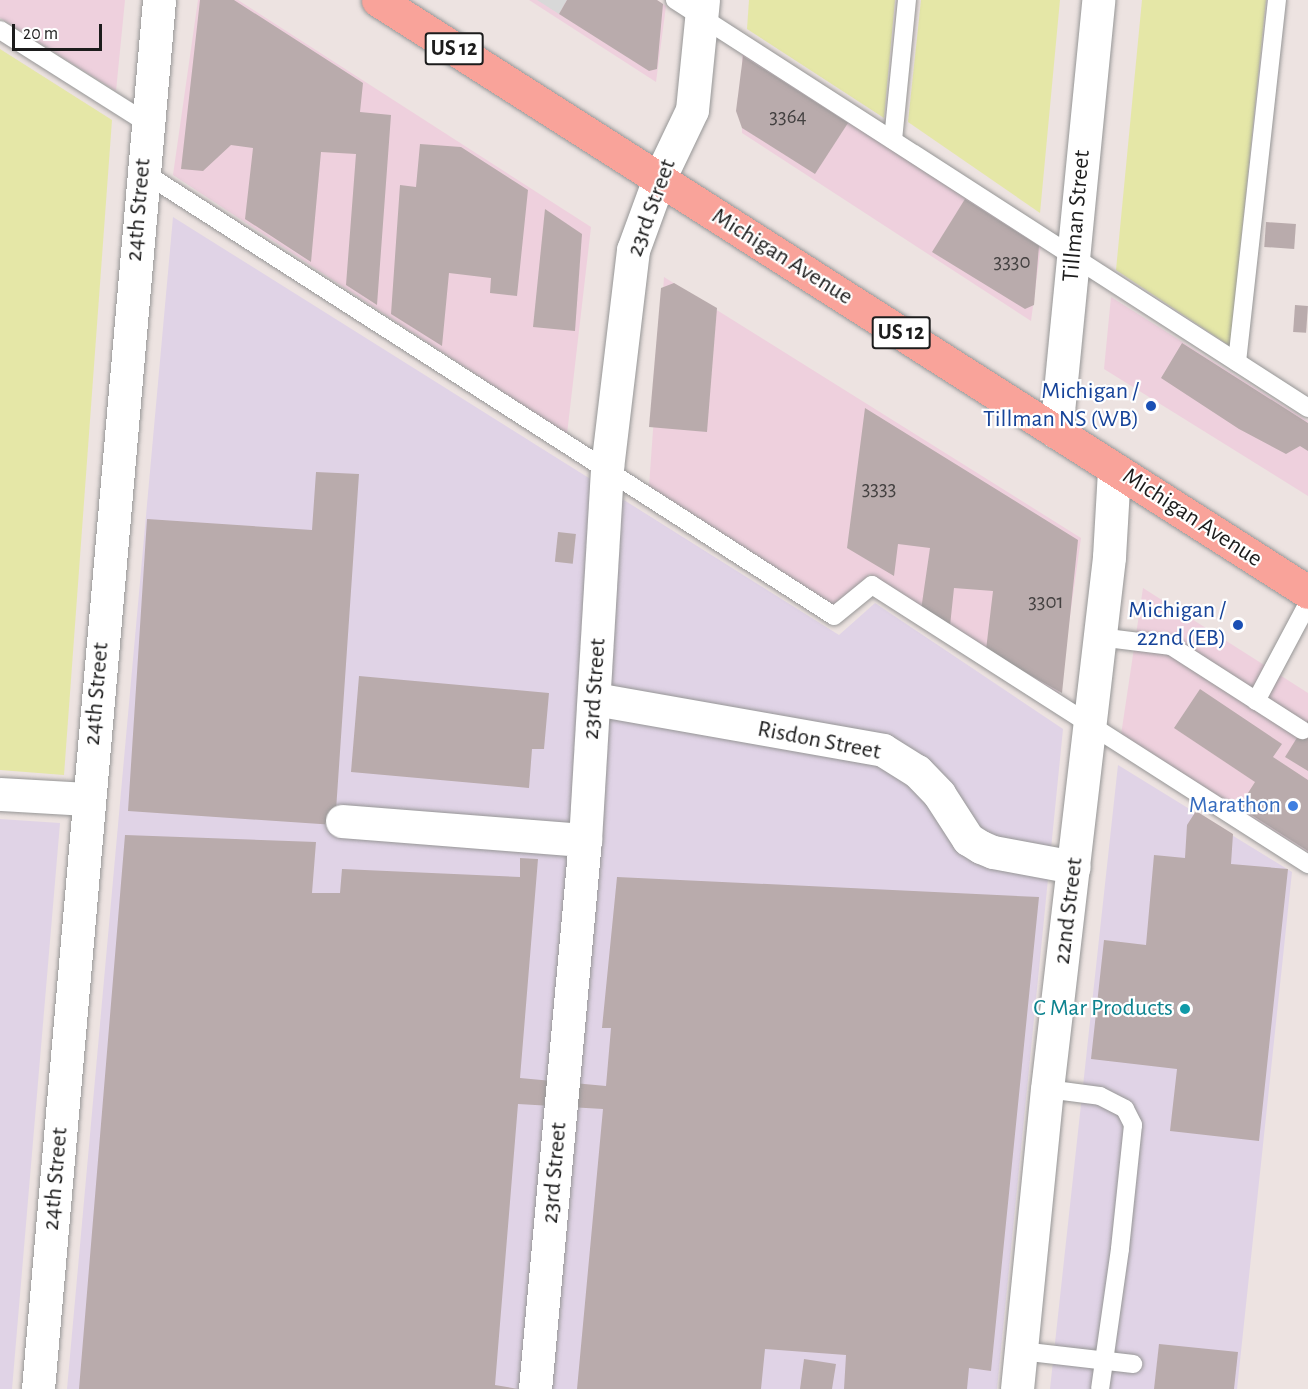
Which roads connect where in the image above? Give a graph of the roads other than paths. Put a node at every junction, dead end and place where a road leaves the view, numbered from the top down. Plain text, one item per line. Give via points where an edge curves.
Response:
1 (159, 0) edge
2 (378, 0) edge
3 (908, 0) edge
4 (1098, 0) edge
5 (1277, 0) edge
6 (693, 5) edge
7 (0, 30) edge
8 (147, 123) junction
9 (893, 140) junction
10 (143, 172) junction
11 (659, 179) junction
12 (1073, 256) junction
13 (1237, 362) junction
14 (1308, 408) edge
15 (1056, 432) junction
16 (607, 468) junction
17 (1114, 469) junction
18 (1308, 592) edge
19 (1308, 603) edge
20 (1099, 637) junction
21 (595, 699) junction
22 (1257, 701) junction
23 (1088, 725) junction
24 (1302, 730) dead end
25 (0, 794) edge
26 (88, 799) junction
27 (342, 821) dead end
28 (585, 840) junction
29 (1308, 864) edge
30 (1074, 867) junction
31 (1047, 1089) junction
32 (1021, 1351) junction
33 (1103, 1360) junction
34 (1133, 1364) dead end
35 (38, 1389) edge
36 (535, 1389) edge
37 (1017, 1389) edge
38 (1100, 1389) edge

1 - 8 street, 24th Street
2 - 11 main road, Michigan Avenue / US 12
3 - 9 lane
4 - 12 street, Tillman Street
5 - 13 lane
6 - 9 lane
6 - 11 street, 23rd Street via 692,110
7 - 8 lane
8 - 10 street, 24th Street
9 - 12 lane
10 - 16 lane
10 - 26 street, 24th Street
11 - 15 main road, Michigan Avenue / US 12
11 - 16 street, 23rd Street via 633,249
12 - 13 lane
12 - 15 street, Tillman Street
13 - 14 lane
15 - 17 main road, Michigan Avenue / US 12
16 - 21 street, 23rd Street
16 - 23 lane via 834,616 872,585
17 - 18 main road, Michigan Avenue / US 12
17 - 20 street, 22nd Street
19 - 22 lane
20 - 22 lane via 1171,646
20 - 23 street, 22nd Street
21 - 28 street, 23rd Street
21 - 30 street, Risdon Street via 883,750 917,771 939,794 968,839 981,847
22 - 24 lane
23 - 29 lane
23 - 30 street, 22nd Street
25 - 26 street
26 - 35 street, 24th Street
27 - 28 street
28 - 36 street, 23rd Street
30 - 31 street, 22nd Street
31 - 32 street, 22nd Street
31 - 33 lane via 1100,1096 1125,1109 1133,1125
32 - 33 lane
32 - 37 street, 22nd Street
33 - 34 lane
33 - 38 lane

